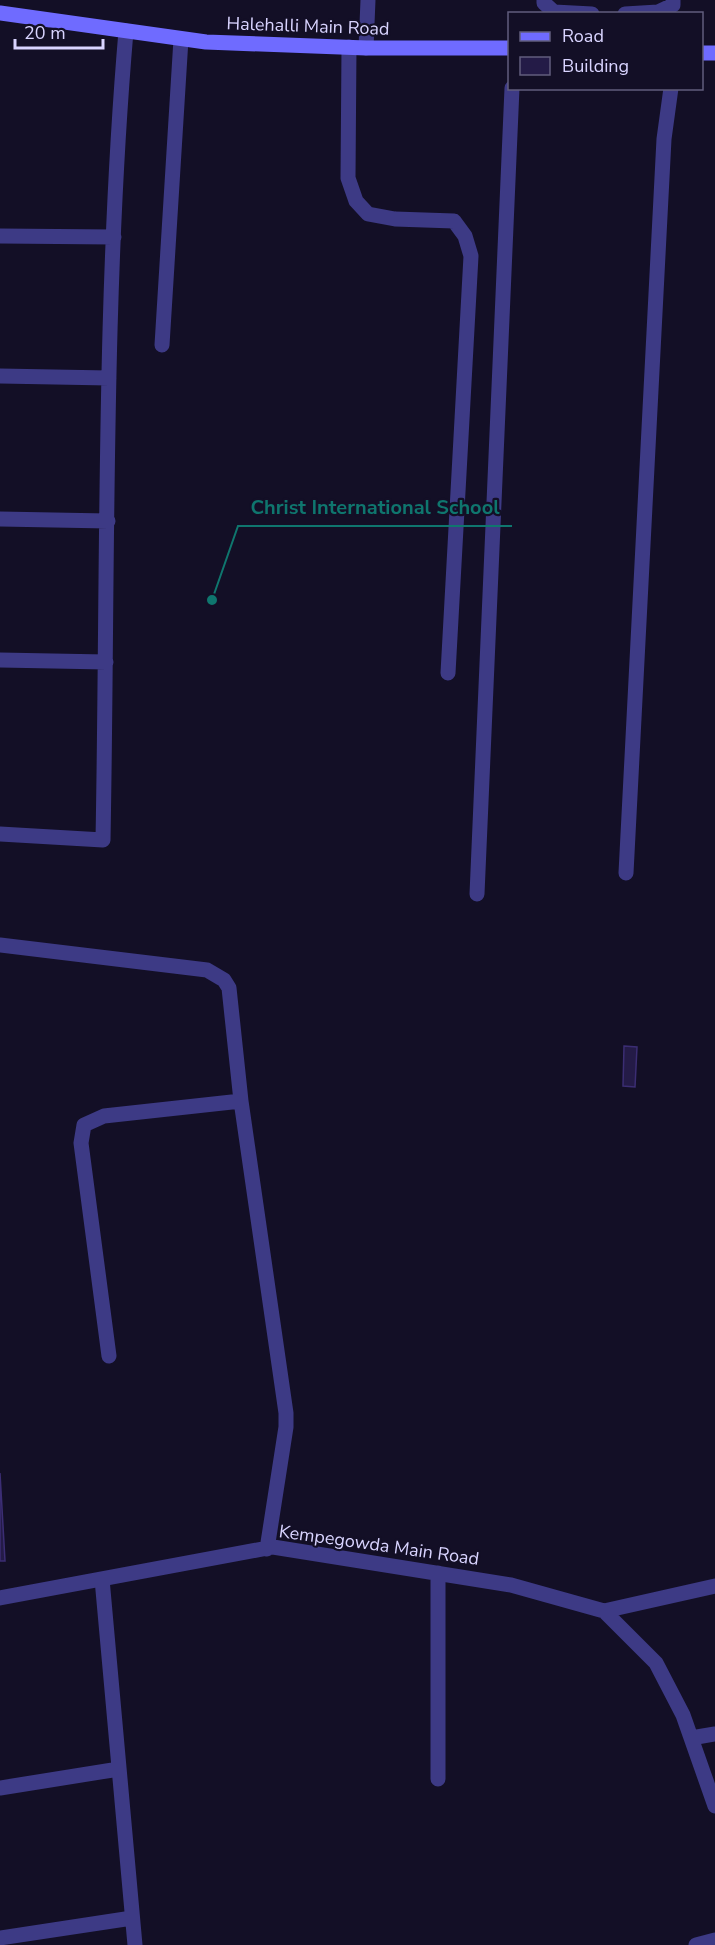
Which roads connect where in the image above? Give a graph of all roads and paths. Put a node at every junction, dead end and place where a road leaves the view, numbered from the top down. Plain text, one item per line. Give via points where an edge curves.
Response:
1 (368, 0) edge
2 (544, 0) edge
3 (674, 0) edge
4 (554, 12) edge
5 (658, 12) edge
6 (0, 13) edge
7 (126, 31) junction
8 (181, 39) junction
9 (350, 47) junction
10 (366, 48) junction
11 (508, 48) edge
12 (512, 90) edge
13 (671, 90) edge
14 (0, 236) edge
15 (114, 237) junction
16 (162, 345) dead end
17 (0, 376) edge
18 (109, 378) junction
19 (0, 519) edge
20 (108, 521) junction
21 (0, 660) edge
22 (106, 662) junction
23 (448, 673) dead end
24 (0, 834) edge
25 (626, 873) dead end
26 (477, 894) dead end
27 (0, 945) edge
28 (242, 1101) junction
29 (109, 1356) dead end
30 (267, 1549) junction
31 (438, 1573) junction
32 (102, 1579) junction
33 (715, 1586) edge
34 (0, 1598) edge
35 (604, 1611) junction
36 (715, 1734) edge
37 (691, 1738) junction
38 (119, 1769) junction
39 (438, 1779) dead end
40 (0, 1788) edge
41 (715, 1806) edge
42 (132, 1918) junction
43 (0, 1938) edge
44 (715, 1940) edge
45 (135, 1945) edge
46 (696, 1945) edge

1 - 10 street
2 - 4 street
3 - 5 street via 673,5
6 - 7 main road, Halehalli Main Road
7 - 8 main road, Halehalli Main Road
7 - 15 street
8 - 9 main road, Halehalli Main Road
8 - 16 street
9 - 10 main road, Halehalli Main Road
9 - 23 street via 348,178 356,201 368,214 454,221 465,236 471,256
10 - 11 main road, Halehalli Main Road
12 - 26 street
13 - 25 street via 664,139
14 - 15 street
15 - 18 street
17 - 18 street
18 - 20 street
19 - 20 street
20 - 22 street
21 - 22 street
22 - 24 street via 103,840
27 - 28 street via 216,974 229,988
28 - 29 street via 105,1116 84,1125 81,1143
28 - 30 street via 286,1413
30 - 31 street, Kempegowda Main Road
30 - 32 street, Kempegowda Main Road
31 - 35 street, Kempegowda Main Road via 512,1585
31 - 39 street
32 - 34 street, Kempegowda Main Road
32 - 38 street
33 - 35 street, Kempegowda Main Road
35 - 37 street via 656,1663
36 - 37 street
37 - 41 street
38 - 40 street
38 - 42 street
42 - 43 street
42 - 45 street
44 - 46 street

